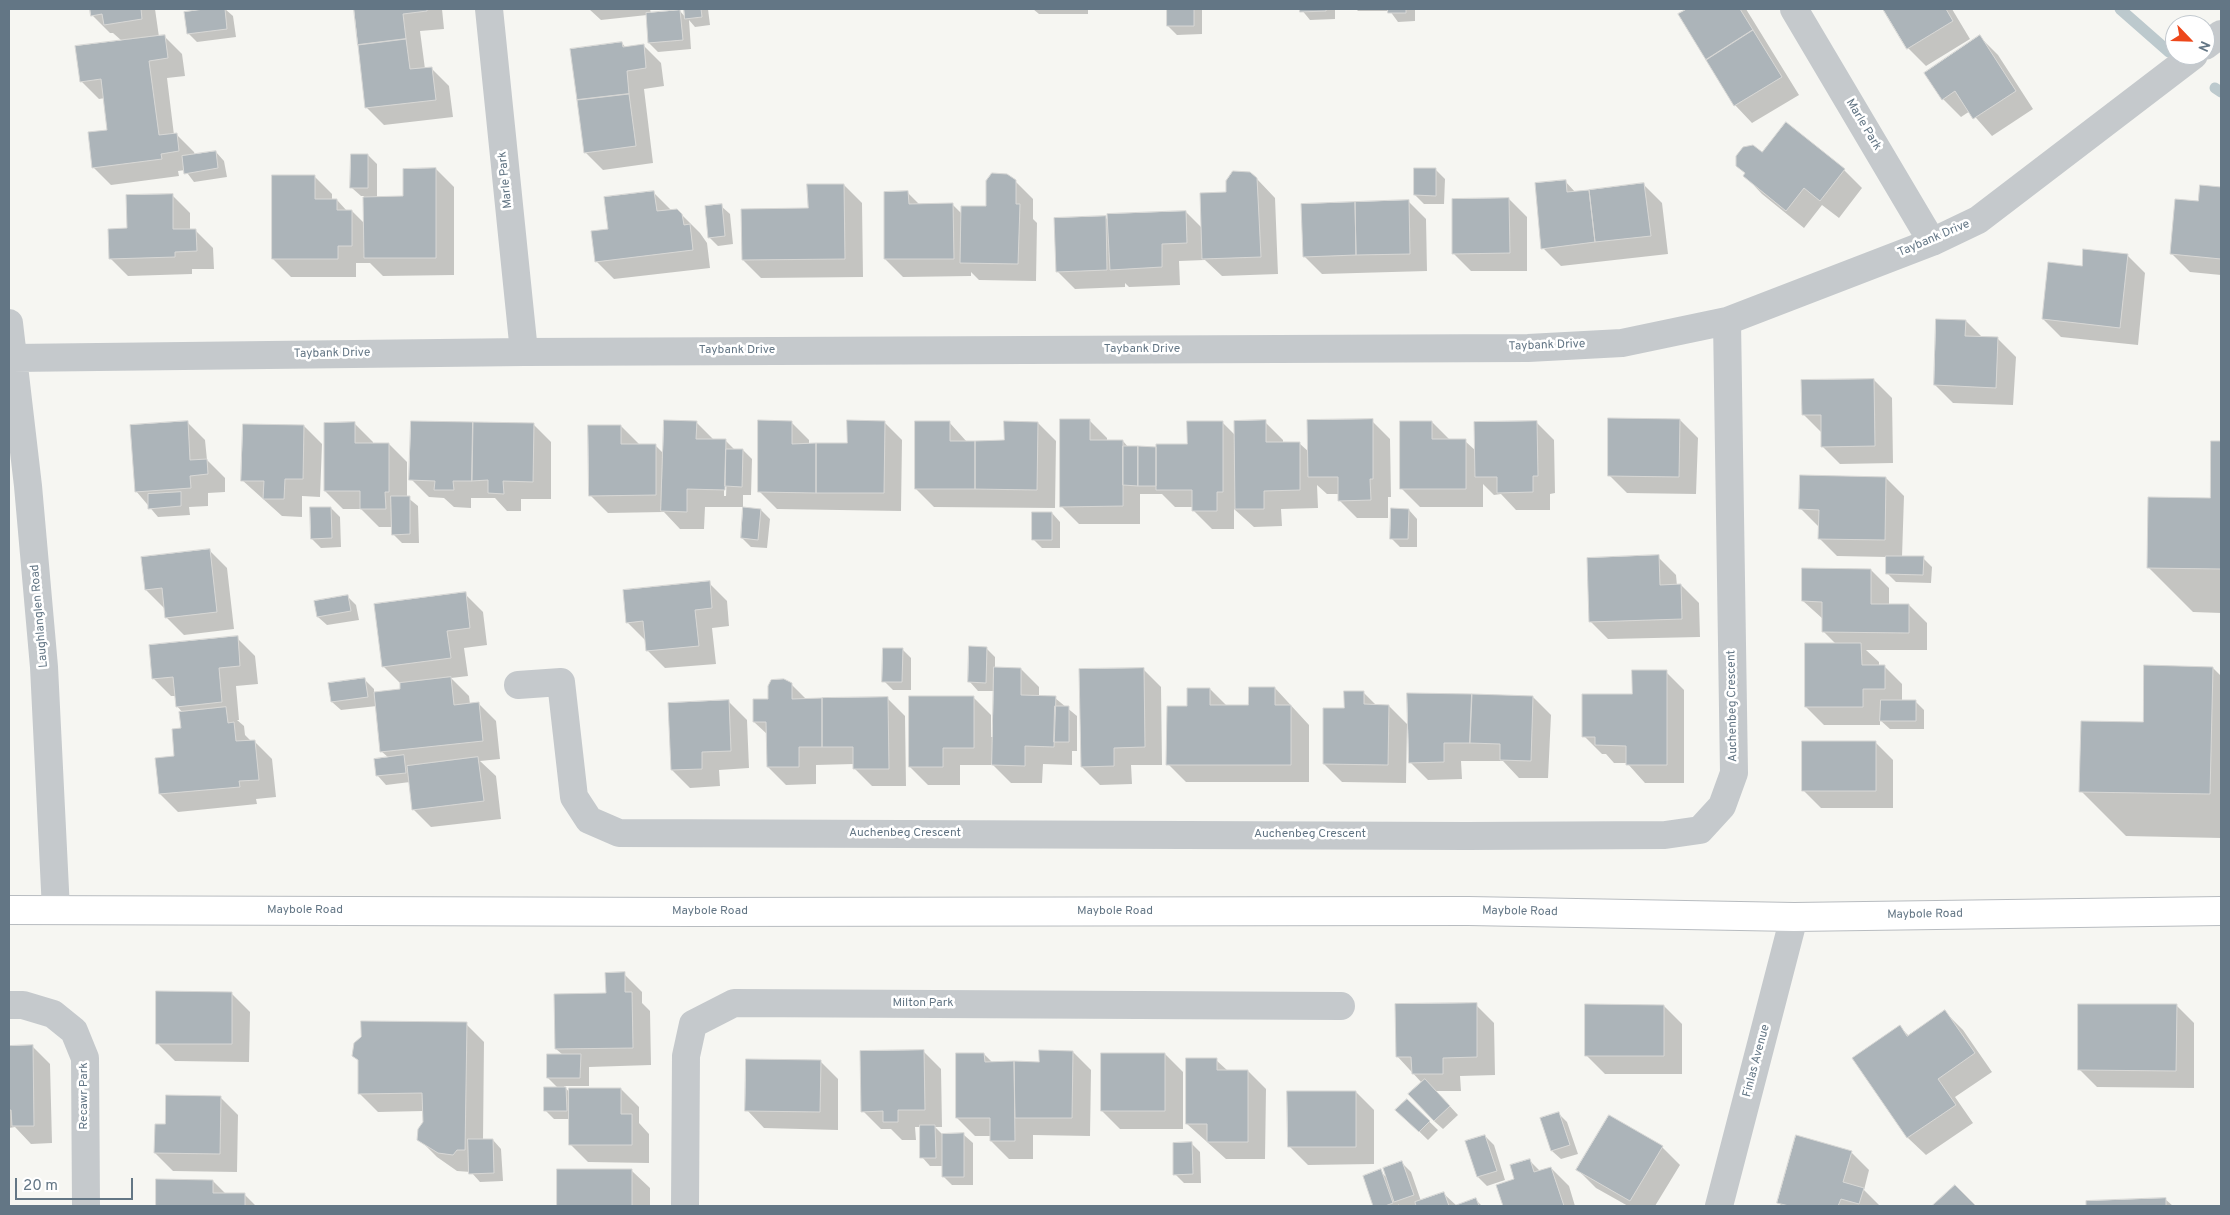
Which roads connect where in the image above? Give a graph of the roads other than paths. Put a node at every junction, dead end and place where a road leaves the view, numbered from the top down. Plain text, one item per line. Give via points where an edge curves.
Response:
1 (489, 9) edge
2 (1794, 9) edge
3 (2181, 65) edge
4 (1932, 242) junction
5 (1727, 321) junction
6 (9, 324) edge
7 (524, 352) junction
8 (13, 358) junction
9 (518, 685) dead end
10 (9, 910) edge
11 (56, 910) junction
12 (2221, 910) edge
13 (1794, 916) junction
14 (9, 1004) edge
15 (1341, 1006) dead end
16 (86, 1206) edge
17 (685, 1206) edge
18 (1719, 1206) edge

1 - 7 street, Marle Park
2 - 4 street, Marle Park
3 - 4 street, Taybank Drive via 1978,220
4 - 5 street, Taybank Drive
5 - 7 street, Taybank Drive via 1622,343 1528,348
5 - 9 street, Auchenbeg Crescent via 1734,772 1722,806 1700,830 1665,835 1477,836 619,833 589,820 574,797 561,682
6 - 8 street, Laughlanglen Road
7 - 8 street, Taybank Drive
8 - 11 street, Laughlanglen Road via 44,667
10 - 11 main road, Maybole Road
11 - 13 main road, Maybole Road via 1468,911
12 - 13 main road, Maybole Road
13 - 18 street, Finlas Avenue
14 - 16 street, Recawr Park via 53,1014 74,1031 85,1058
15 - 17 street, Milton Park via 734,1003 693,1024 686,1056

